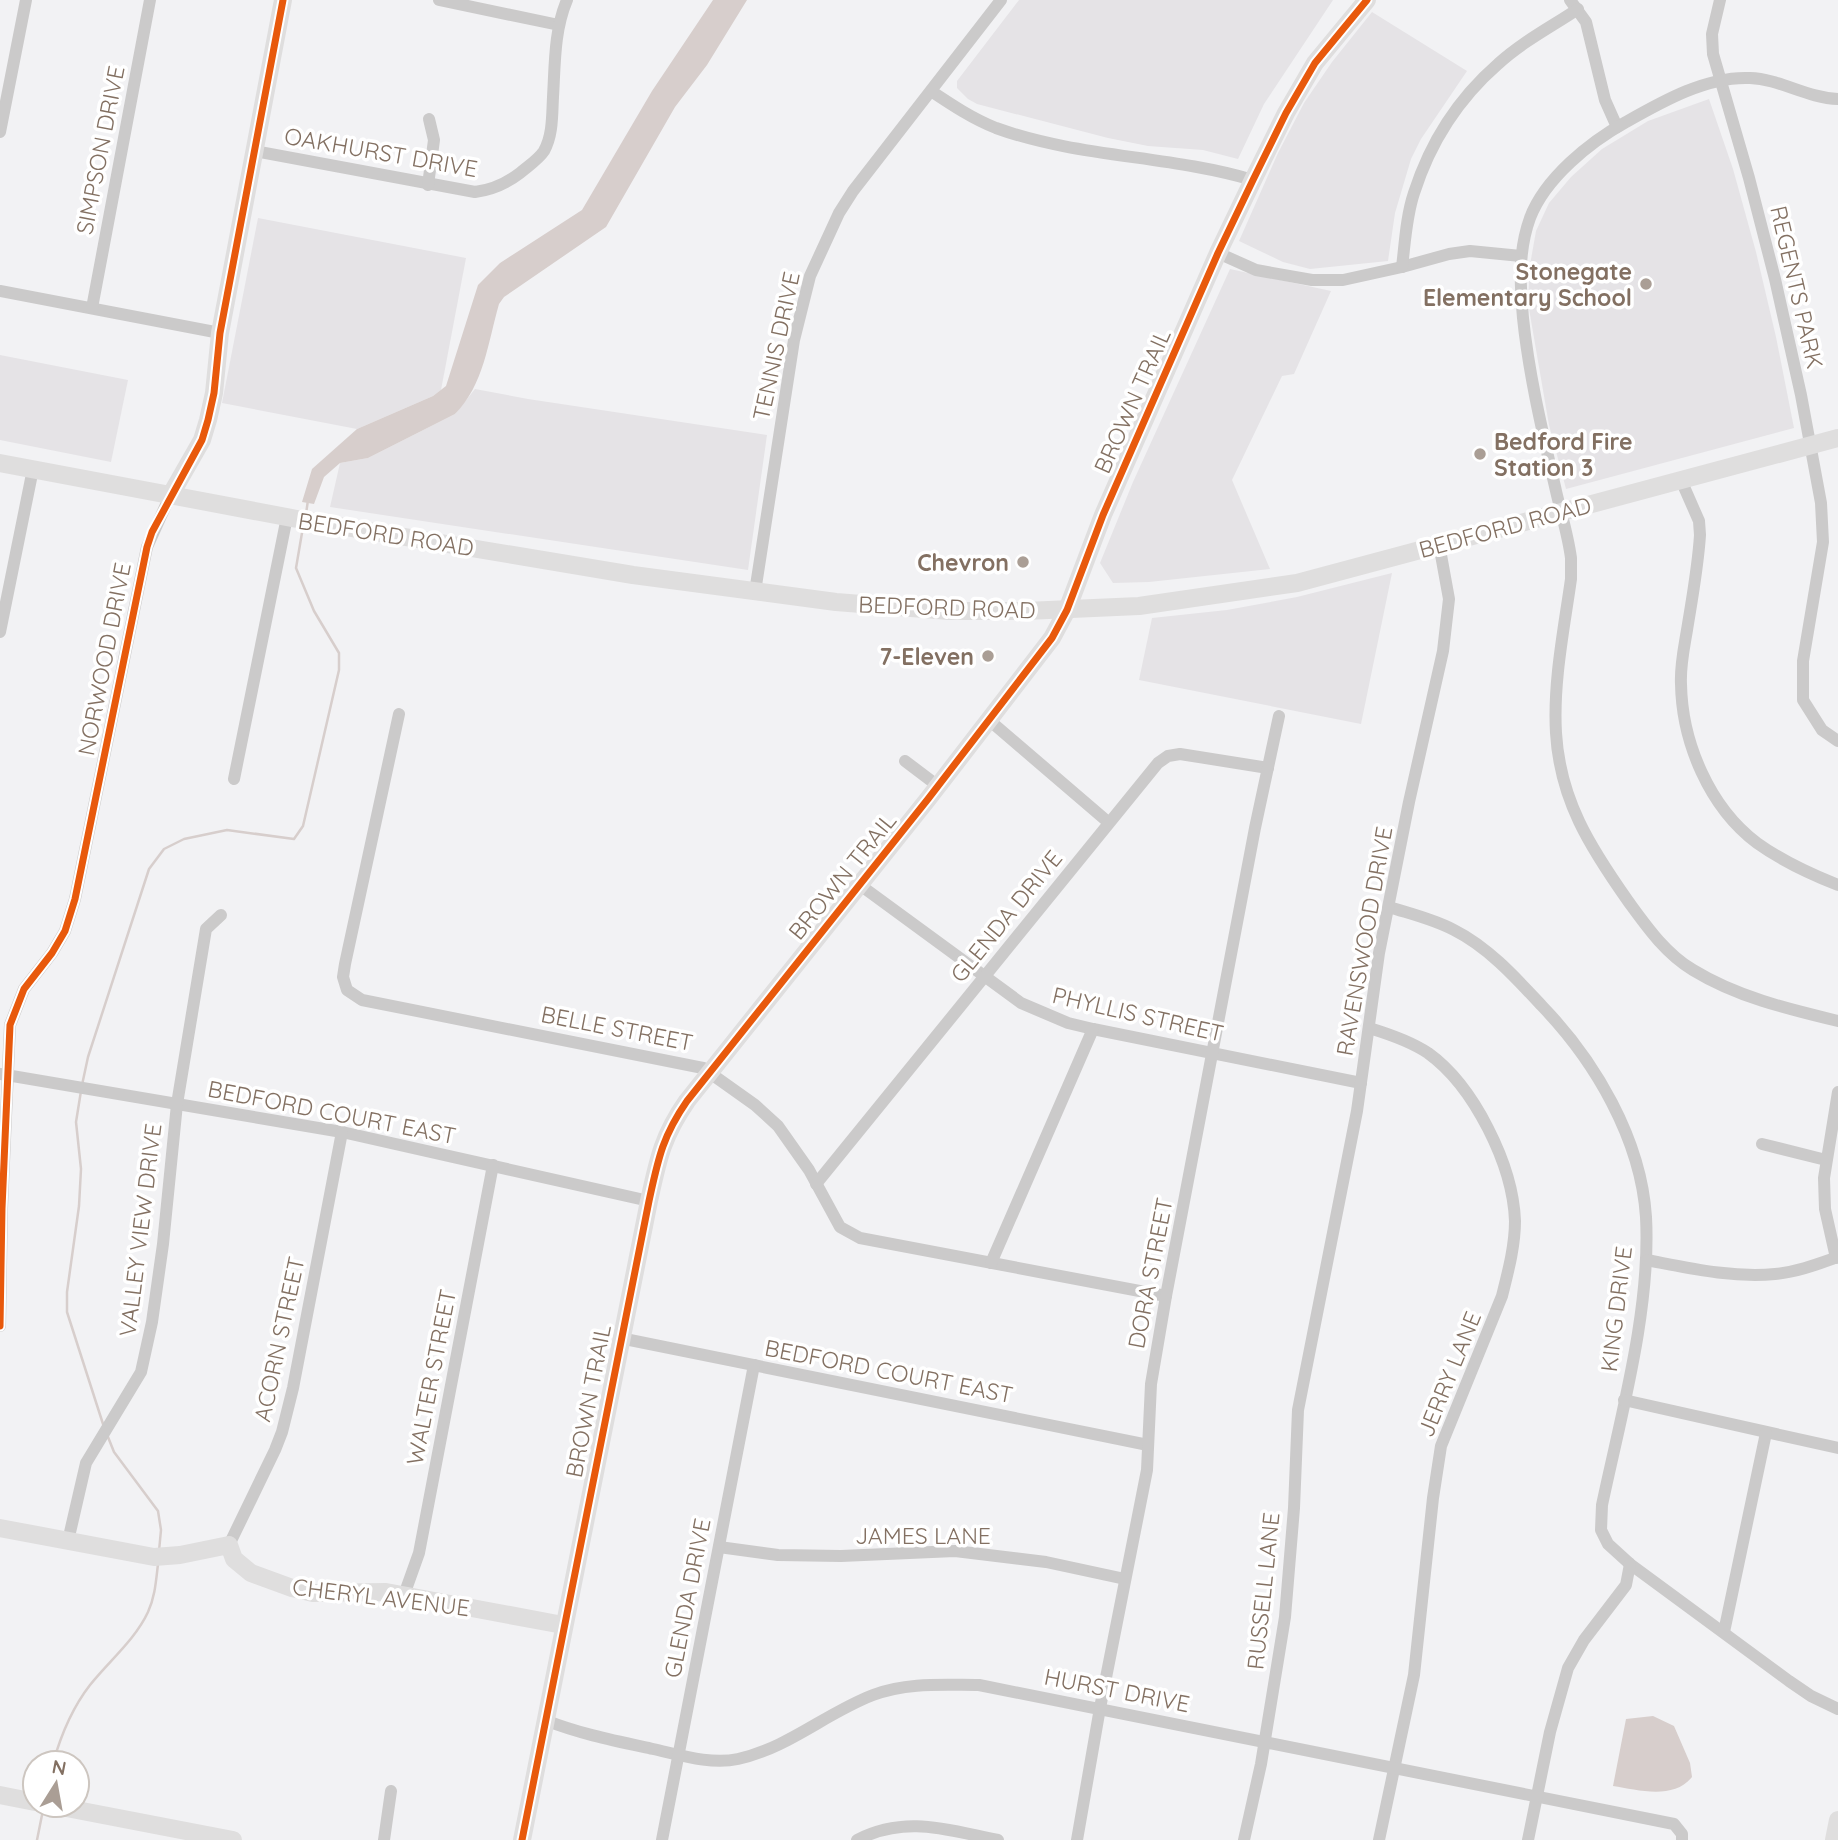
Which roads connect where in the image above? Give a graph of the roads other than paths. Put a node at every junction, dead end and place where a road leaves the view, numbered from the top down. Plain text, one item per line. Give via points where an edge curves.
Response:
1 (26, 0) edge
2 (150, 0) edge
3 (283, 0) edge
4 (439, 0) edge
5 (568, 0) edge
6 (1001, 0) edge
7 (1365, 0) edge
8 (1720, 0) edge
9 (1574, 5) edge
10 (559, 25) junction
11 (1719, 82) junction
12 (931, 91) junction
13 (1838, 99) edge
14 (429, 119) dead end
15 (1617, 127) junction
16 (0, 132) edge
17 (254, 151) junction
18 (1253, 180) junction
19 (428, 185) junction
20 (1218, 253) junction
21 (1521, 256) junction
22 (1402, 267) junction
23 (0, 291) edge
24 (92, 308) junction
25 (219, 333) junction
26 (1838, 438) edge
27 (1810, 446) junction
28 (0, 463) edge
29 (33, 469) junction
30 (1681, 481) junction
31 (170, 496) junction
32 (1560, 513) junction
33 (298, 519) junction
34 (1439, 544) junction
35 (755, 592) junction
36 (1067, 610) junction
37 (0, 632) edge
38 (399, 714) dead end
39 (1279, 716) dead end
40 (989, 720) junction
41 (1838, 741) edge
42 (905, 761) dead end
43 (1268, 768) junction
44 (234, 779) dead end
45 (938, 786) junction
46 (1108, 822) junction
47 (860, 885) junction
48 (1838, 885) edge
49 (1389, 907) junction
50 (221, 915) dead end
51 (985, 977) junction
52 (1838, 1021) edge
53 (1369, 1028) junction
54 (1093, 1029) junction
55 (1213, 1053) junction
56 (711, 1072) junction
57 (3, 1074) edge
58 (1361, 1083) junction
59 (1838, 1092) edge
60 (177, 1104) junction
61 (342, 1132) junction
62 (1762, 1144) dead end
63 (1826, 1160) junction
64 (493, 1165) junction
65 (816, 1184) junction
66 (649, 1201) junction
67 (1837, 1257) edge
68 (1647, 1259) junction
69 (991, 1263) junction
70 (1166, 1296) junction
71 (0, 1326) edge
72 (621, 1338) junction
73 (1309, 1345) joint
74 (754, 1365) junction
75 (1624, 1400) junction
76 (1766, 1433) junction
77 (1148, 1445) junction
78 (1838, 1448) edge
79 (0, 1528) edge
80 (68, 1541) junction
81 (229, 1545) junction
82 (719, 1546) junction
83 (1630, 1564) junction
84 (1125, 1579) junction
85 (404, 1595) junction
86 (563, 1625) junction
87 (1724, 1632) junction
88 (1100, 1708) junction
89 (1838, 1709) edge
90 (545, 1720) junction
91 (1265, 1740) junction
92 (678, 1755) junction
93 (1396, 1767) junction
94 (391, 1791) dead end
95 (0, 1795) edge
96 (1537, 1795) junction
97 (21, 1799) edge
98 (91, 1813) edge
99 (1838, 1820) edge
100 (233, 1840) edge
101 (384, 1840) edge
102 (522, 1840) edge
103 (662, 1840) edge
104 (857, 1840) edge
105 (998, 1840) edge
106 (1077, 1840) edge
107 (1244, 1840) edge
108 (1379, 1840) edge
109 (1528, 1840) edge
110 (1682, 1840) edge
111 (1834, 1840) edge

1 - 16 street
2 - 24 street, SIMPSON DRIVE
3 - 17 street, NORWOOD DRIVE
4 - 10 street
5 - 10 street, OAKHURST DRIVE
6 - 12 street, TENNIS DRIVE
7 - 18 street, BROWN TRAIL via 1315,63
8 - 11 street, REGENTS PARK via 1713,34
9 - 15 street via 1586,22 1605,100
9 - 22 street via 1499,63 1448,120 1413,194
10 - 19 street, OAKHURST DRIVE via 552,119 542,153 514,177 486,191
11 - 13 street via 1752,78
11 - 15 street via 1694,88
11 - 27 street, REGENTS PARK via 1775,279
12 - 18 street via 966,114 1027,137
12 - 35 street, TENNIS DRIVE via 839,212 810,276 794,340
14 - 19 street via 435,140
15 - 21 street via 1572,160 1540,198
17 - 19 street, OAKHURST DRIVE
17 - 25 street, NORWOOD DRIVE
18 - 20 street, BROWN TRAIL
20 - 22 street via 1256,270 1312,280 1343,280
20 - 36 street, BROWN TRAIL via 1103,515
21 - 22 street via 1471,251
21 - 32 street via 1526,345
23 - 24 street
24 - 25 street
25 - 31 street, NORWOOD DRIVE via 214,393 202,440
26 - 27 street, BEDFORD ROAD
27 - 30 street, BEDFORD ROAD
27 - 41 street, REGENTS PARK via 1823,542 1802,690 1822,730
28 - 29 street, BEDFORD ROAD
29 - 31 street, BEDFORD ROAD
29 - 37 street
30 - 32 street, BEDFORD ROAD
30 - 48 street via 1699,520 1700,535 1681,683 1685,723 1696,759 1739,827 1810,874
31 - 33 street, BEDFORD ROAD
31 - 57 street, NORWOOD DRIVE via 147,547 75,899 65,931 16,1006
32 - 34 street, BEDFORD ROAD
32 - 52 street via 1571,579 1556,735 1562,777 1575,817 1654,937 1670,953 1709,980 1779,1007
33 - 35 street, BEDFORD ROAD
33 - 44 street
34 - 36 street, BEDFORD ROAD via 1297,583 1139,606
34 - 49 street, RAVENSWOOD DRIVE via 1449,599 1443,651
35 - 36 street, BEDFORD ROAD via 949,611
36 - 40 street, BROWN TRAIL via 1052,638
38 - 56 street, BELLE STREET via 345,964 347,990 362,1000 696,1065
39 - 43 street, DORA STREET
40 - 45 street, BROWN TRAIL
40 - 46 street
42 - 45 street
43 - 46 street, GLENDA DRIVE via 1191,754 1168,756
43 - 55 street, DORA STREET
45 - 47 street, BROWN TRAIL
46 - 51 street, GLENDA DRIVE
47 - 51 street, PHYLLIS STREET
47 - 56 street, BROWN TRAIL
49 - 53 street, RAVENSWOOD DRIVE
49 - 68 street, KING DRIVE via 1455,930 1474,943 1511,973 1574,1042 1621,1121 1637,1167 1646,1214
50 - 60 street, VALLEY VIEW DRIVE via 206,929
51 - 54 street, PHYLLIS STREET via 1036,1012
51 - 65 street, GLENDA DRIVE
53 - 58 street, RAVENSWOOD DRIVE
53 - 93 street, JERRY LANE via 1426,1052 1456,1080 1501,1154 1515,1221 1502,1296 1441,1446 1416,1663
54 - 55 street, PHYLLIS STREET
54 - 69 street
55 - 58 street, PHYLLIS STREET
55 - 70 street, DORA STREET
56 - 65 street, BELLE STREET via 778,1126
56 - 66 street, BROWN TRAIL via 671,1125
57 - 60 street, BEDFORD COURT EAST
57 - 71 street, NORWOOD DRIVE
58 - 73 street, RAVENSWOOD DRIVE
59 - 63 street
60 - 61 street, BEDFORD COURT EAST
60 - 80 street, VALLEY VIEW DRIVE via 152,1322 136,1382 86,1463
61 - 64 street, BEDFORD COURT EAST
61 - 81 street, ACORN STREET via 282,1432
62 - 63 street
63 - 67 street via 1825,1209
64 - 66 street, BEDFORD COURT EAST
64 - 85 street, WALTER STREET via 419,1553
65 - 69 street, BELLE STREET via 840,1227 850,1234
66 - 72 street, BROWN TRAIL
67 - 68 street via 1778,1274 1749,1275
68 - 75 street, KING DRIVE
69 - 70 street, BELLE STREET
70 - 77 street, DORA STREET via 1151,1384
72 - 74 street, BEDFORD COURT EAST
72 - 86 street, BROWN TRAIL
73 - 91 street, RUSSELL LANE via 1298,1410 1290,1575
74 - 77 street, BEDFORD COURT EAST
74 - 82 street, GLENDA DRIVE
75 - 76 street
75 - 83 street, KING DRIVE via 1601,1530 1608,1544
76 - 78 street
76 - 87 street
77 - 84 street, DORA STREET
79 - 80 street
80 - 81 street via 164,1556
81 - 85 street, CHERYL AVENUE via 234,1559 251,1573 292,1588 313,1593
82 - 84 street, JAMES LANE via 778,1555 955,1551 1046,1562
82 - 92 street, GLENDA DRIVE
83 - 87 street, KING DRIVE
83 - 96 street via 1626,1586 1568,1668
84 - 88 street, DORA STREET
85 - 86 street, CHERYL AVENUE
86 - 90 street, BROWN TRAIL
87 - 89 street, KING DRIVE via 1800,1689
88 - 91 street, HURST DRIVE
88 - 92 street, HURST DRIVE via 979,1685 909,1686 851,1704 761,1753 734,1760
88 - 106 street, DORA STREET
90 - 92 street, HURST DRIVE via 572,1731
90 - 102 street, BROWN TRAIL
91 - 93 street, HURST DRIVE
91 - 107 street, RUSSELL LANE
92 - 103 street, GLENDA DRIVE
93 - 96 street, HURST DRIVE
93 - 108 street, JERRY LANE
94 - 101 street
95 - 97 street
96 - 109 street
96 - 110 street, HURST DRIVE via 1674,1824
98 - 100 street
99 - 111 street
104 - 105 street via 908,1825

